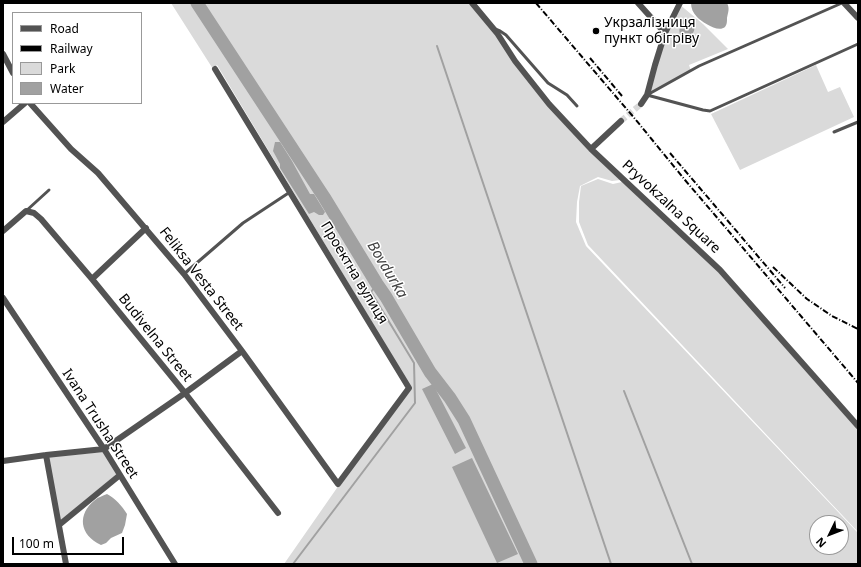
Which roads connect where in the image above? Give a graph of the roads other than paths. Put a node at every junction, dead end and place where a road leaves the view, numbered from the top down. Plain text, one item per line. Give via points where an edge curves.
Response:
1 (472, 3) edge
2 (638, 3) edge
3 (680, 3) edge
4 (843, 3) edge
5 (858, 18) edge
6 (494, 29) junction
7 (665, 33) junction
8 (858, 44) edge
9 (3, 54) edge
10 (215, 69) dead end
11 (12, 71) edge
12 (648, 95) junction
13 (24, 104) edge
14 (31, 104) edge
15 (641, 104) tunnel mouth
16 (577, 106) dead end
17 (621, 121) tunnel mouth
18 (3, 122) edge
19 (858, 122) edge
20 (834, 132) dead end
21 (591, 148) junction
22 (49, 190) dead end
23 (290, 192) junction
24 (26, 211) junction
25 (146, 228) junction
26 (3, 232) edge
27 (184, 274) junction
28 (92, 279) junction
29 (3, 298) edge
30 (242, 350) junction
31 (185, 393) junction
32 (858, 426) edge
33 (104, 449) junction
34 (46, 455) junction
35 (3, 461) edge
36 (120, 475) junction
37 (338, 484) joint
38 (278, 513) dead end
39 (59, 525) junction
40 (66, 564) edge
41 (175, 564) edge

1 - 6 street, Pryvokzalna Square
2 - 7 street
3 - 7 street
4 - 5 street
4 - 12 lane via 699,66
6 - 16 lane via 506,35 548,83 567,95
6 - 21 street, Pryvokzalna Square via 535,87
7 - 12 street
8 - 12 lane via 710,111
9 - 11 street
10 - 23 street, Проектна вулиця
12 - 15 street
13 - 18 street
14 - 25 street, Feliksa Vesta Street via 71,149 98,173
17 - 21 street
19 - 20 lane
21 - 32 street, Pryvokzalna Square via 720,270
22 - 24 lane
23 - 27 lane via 243,223
23 - 37 street, Проектна вулиця via 409,388
24 - 26 street
24 - 28 street, Budivelna Street via 41,219
25 - 27 street, Feliksa Vesta Street
25 - 28 street
27 - 30 street, Feliksa Vesta Street
28 - 31 street, Budivelna Street
29 - 33 street, Ivana Trusha Street
30 - 31 street
30 - 37 street, Feliksa Vesta Street
31 - 33 street
31 - 38 street, Budivelna Street
33 - 34 street
33 - 36 street, Ivana Trusha Street
34 - 35 street
34 - 39 street
36 - 39 street
36 - 41 street, Ivana Trusha Street
39 - 40 street

